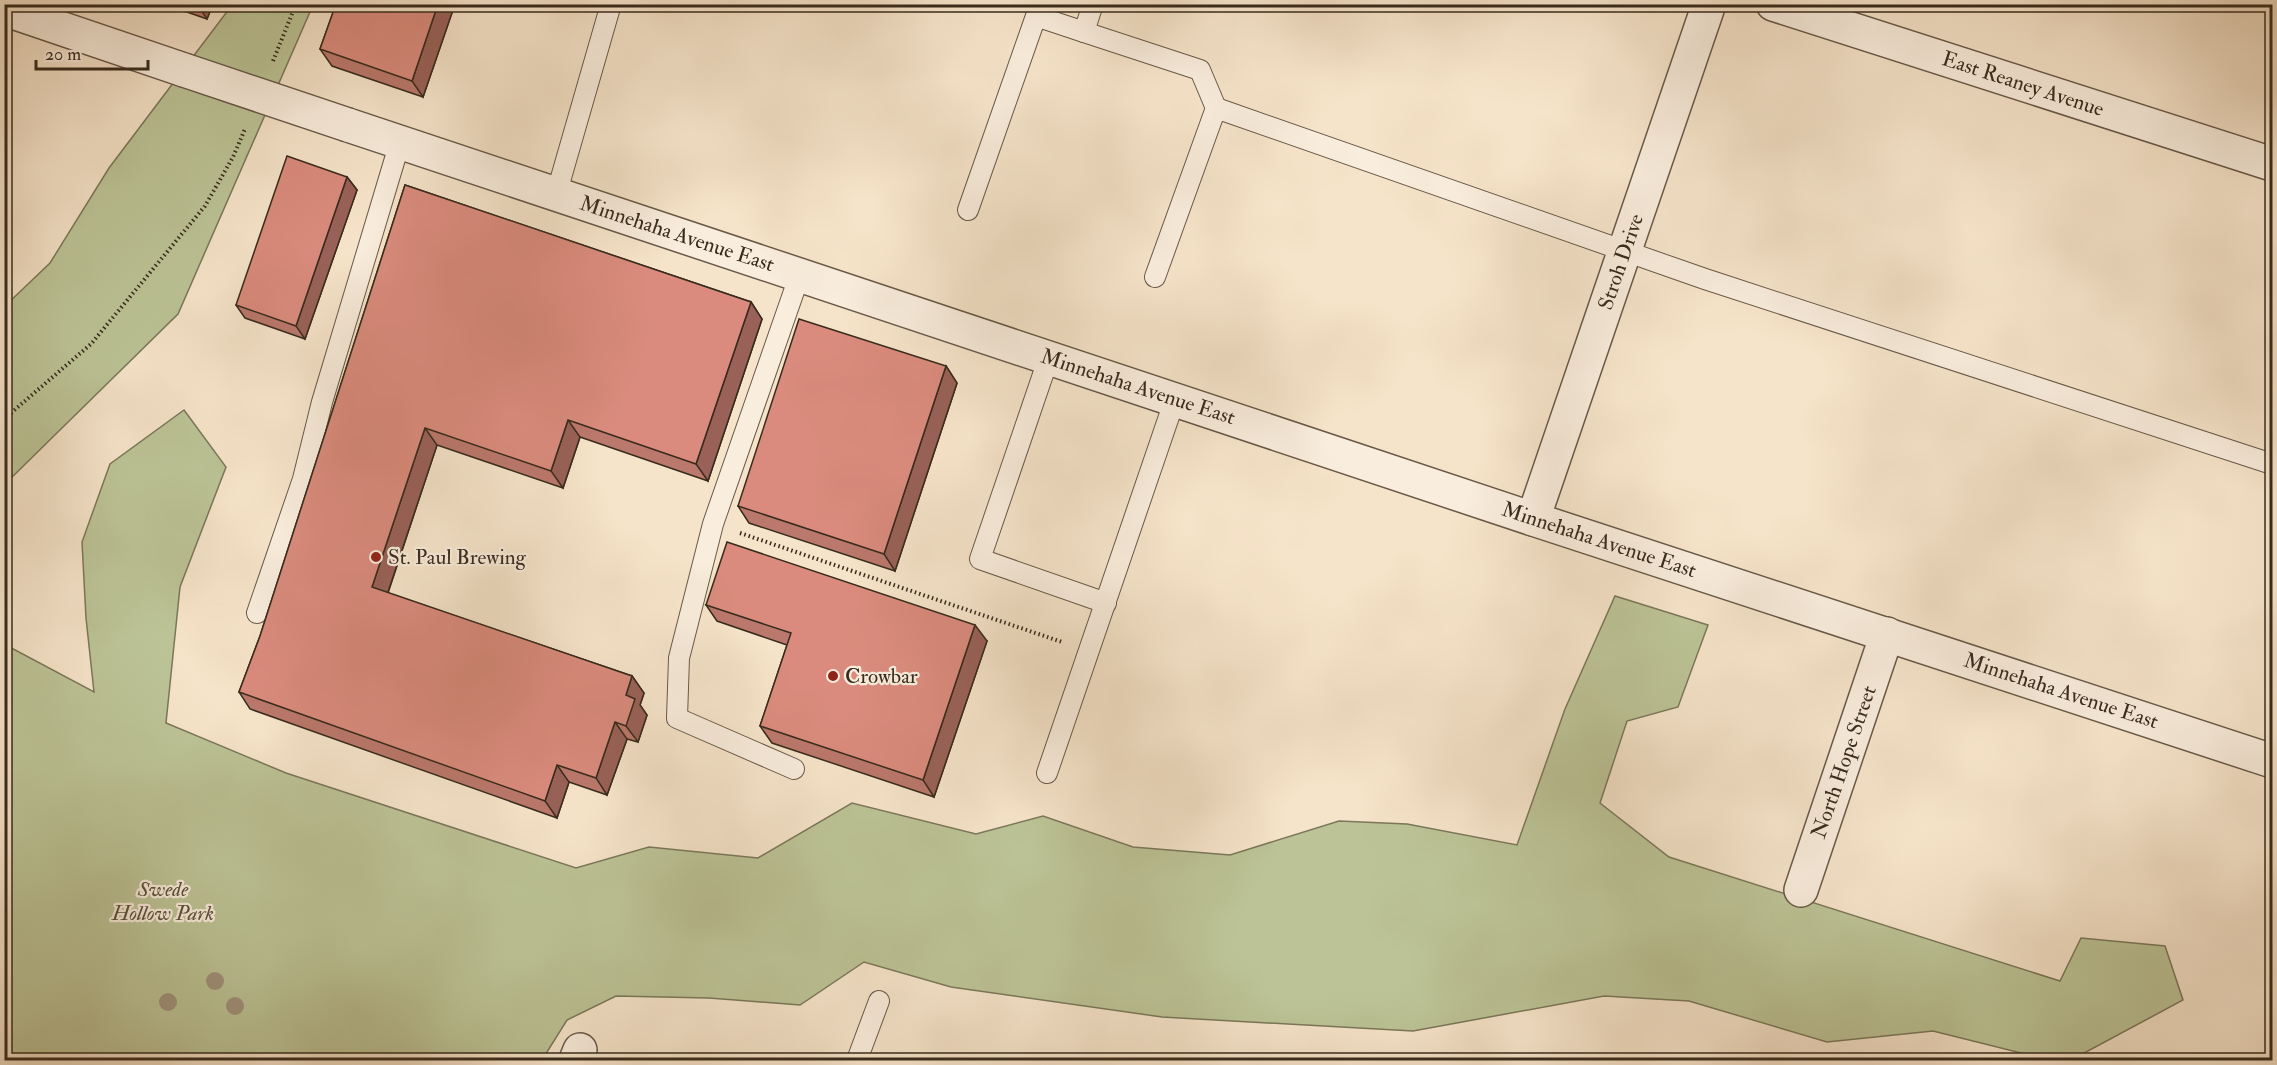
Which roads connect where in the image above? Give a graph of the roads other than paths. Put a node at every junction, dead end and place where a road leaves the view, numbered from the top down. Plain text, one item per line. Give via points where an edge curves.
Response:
1 (610, 4) edge
2 (1093, 4) edge
3 (1708, 4) edge
4 (1773, 4) edge
5 (4, 9) edge
6 (1824, 12) edge
7 (1084, 32) junction
8 (1216, 108) junction
9 (400, 142) junction
10 (2272, 164) edge
11 (556, 195) junction
12 (968, 210) dead end
13 (1624, 251) junction
14 (800, 274) junction
15 (1155, 277) dead end
16 (1049, 357) junction
17 (1175, 399) junction
18 (2272, 464) edge
19 (1533, 519) junction
20 (1106, 603) junction
21 (257, 613) dead end
22 (1887, 634) junction
23 (2272, 761) edge
24 (794, 769) edge
25 (1047, 773) dead end
26 (1801, 890) dead end
27 (879, 1001) dead end
28 (857, 1060) edge

1 - 11 lane
2 - 7 lane
3 - 13 street, Stroh Drive
4 - 6 street, East Reaney Avenue
5 - 9 street, Minnehaha Avenue East, bridge
6 - 10 street, East Reaney Avenue
7 - 8 lane via 1200,70
7 - 12 lane via 1036,16
8 - 13 lane
8 - 15 lane
9 - 11 street, Minnehaha Avenue East
9 - 21 lane via 322,402 303,479
11 - 14 street, Minnehaha Avenue East
13 - 18 lane
13 - 19 street, Stroh Drive
14 - 16 street, Minnehaha Avenue East
14 - 24 lane via 713,524 680,658 677,718
16 - 17 street, Minnehaha Avenue East
16 - 20 lane via 980,559
17 - 19 street, Minnehaha Avenue East
17 - 20 lane
19 - 22 street, Minnehaha Avenue East
20 - 25 lane
22 - 23 street, Minnehaha Avenue East
22 - 26 street, North Hope Street
27 - 28 lane

